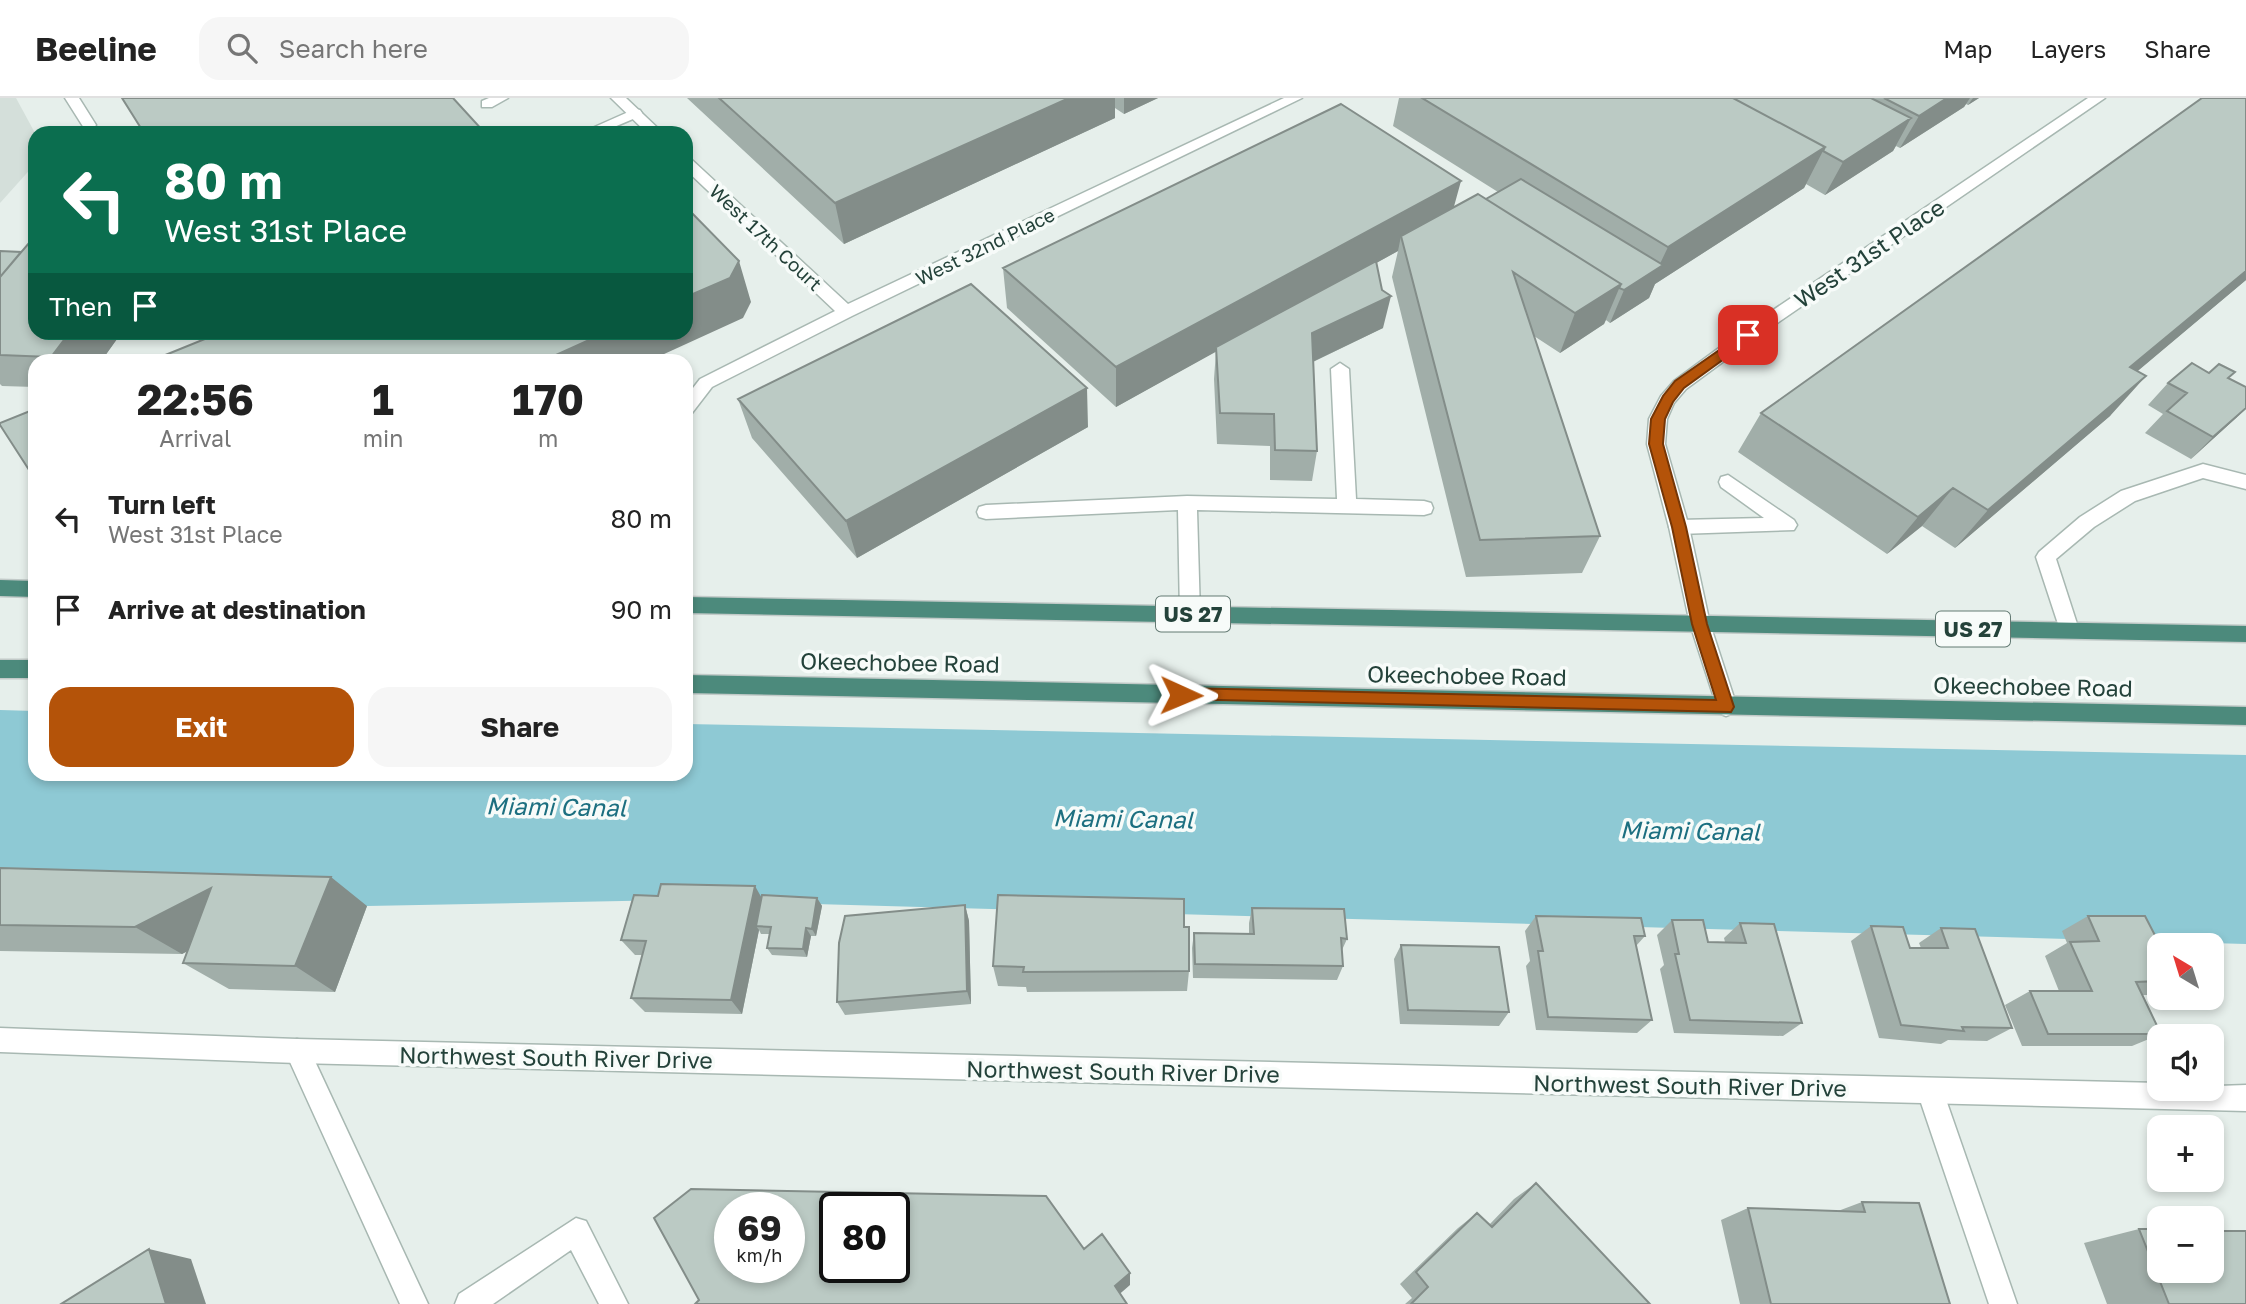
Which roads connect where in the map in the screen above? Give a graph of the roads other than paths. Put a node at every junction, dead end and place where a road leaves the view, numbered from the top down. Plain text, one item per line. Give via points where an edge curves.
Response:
1 (72, 98) edge
2 (501, 98) edge
3 (618, 98) edge
4 (1295, 98) edge
5 (2098, 98) edge
6 (486, 104) dead end
7 (635, 113) junction
8 (89, 125) dead end
9 (604, 126) edge
10 (649, 126) edge
11 (693, 169) edge
12 (846, 312) junction
13 (1340, 369) dead end
14 (693, 400) edge
15 (1728, 482) dead end
16 (2246, 482) edge
17 (1187, 503) junction
18 (1348, 506) junction
19 (1424, 508) dead end
20 (986, 512) dead end
21 (1679, 527) junction
22 (0, 588) edge
23 (28, 589) edge
24 (693, 605) edge
25 (1191, 614) junction
26 (1700, 624) junction
27 (2069, 631) junction
28 (2246, 634) edge
29 (0, 668) edge
30 (28, 669) edge
31 (693, 684) edge
32 (1726, 707) junction
33 (2246, 716) edge
34 (1, 1042) edge
35 (297, 1051) junction
36 (1930, 1091) junction
37 (2246, 1098) edge
38 (414, 1304) edge
39 (469, 1304) edge
40 (614, 1304) edge
41 (2003, 1304) edge

1 - 8 street
2 - 6 street
3 - 7 street
4 - 12 street, West 32nd Place
5 - 21 street, West 31st Place via 1680,385 1658,419 1656,444
7 - 9 street
7 - 10 street
11 - 12 street, West 17th Court
12 - 14 street, West 32nd Place via 706,383
13 - 18 street
15 - 21 street via 1787,525
16 - 27 street via 2203,471 2128,496 2087,522 2046,557
17 - 18 street
17 - 20 street
17 - 25 street
18 - 19 street
21 - 26 street, West 31st Place
22 - 23 highway
24 - 25 highway, US 27
25 - 26 highway, US 27
26 - 27 highway, US 27
26 - 32 street, West 31st Place
27 - 28 highway, US 27
29 - 30 highway
31 - 32 highway, Okeechobee Road
32 - 33 highway, Okeechobee Road
34 - 35 street, Northwest South River Drive
35 - 36 street, Northwest South River Drive
35 - 38 street
36 - 37 street, Northwest South River Drive
36 - 41 street
39 - 40 street via 576,1231

